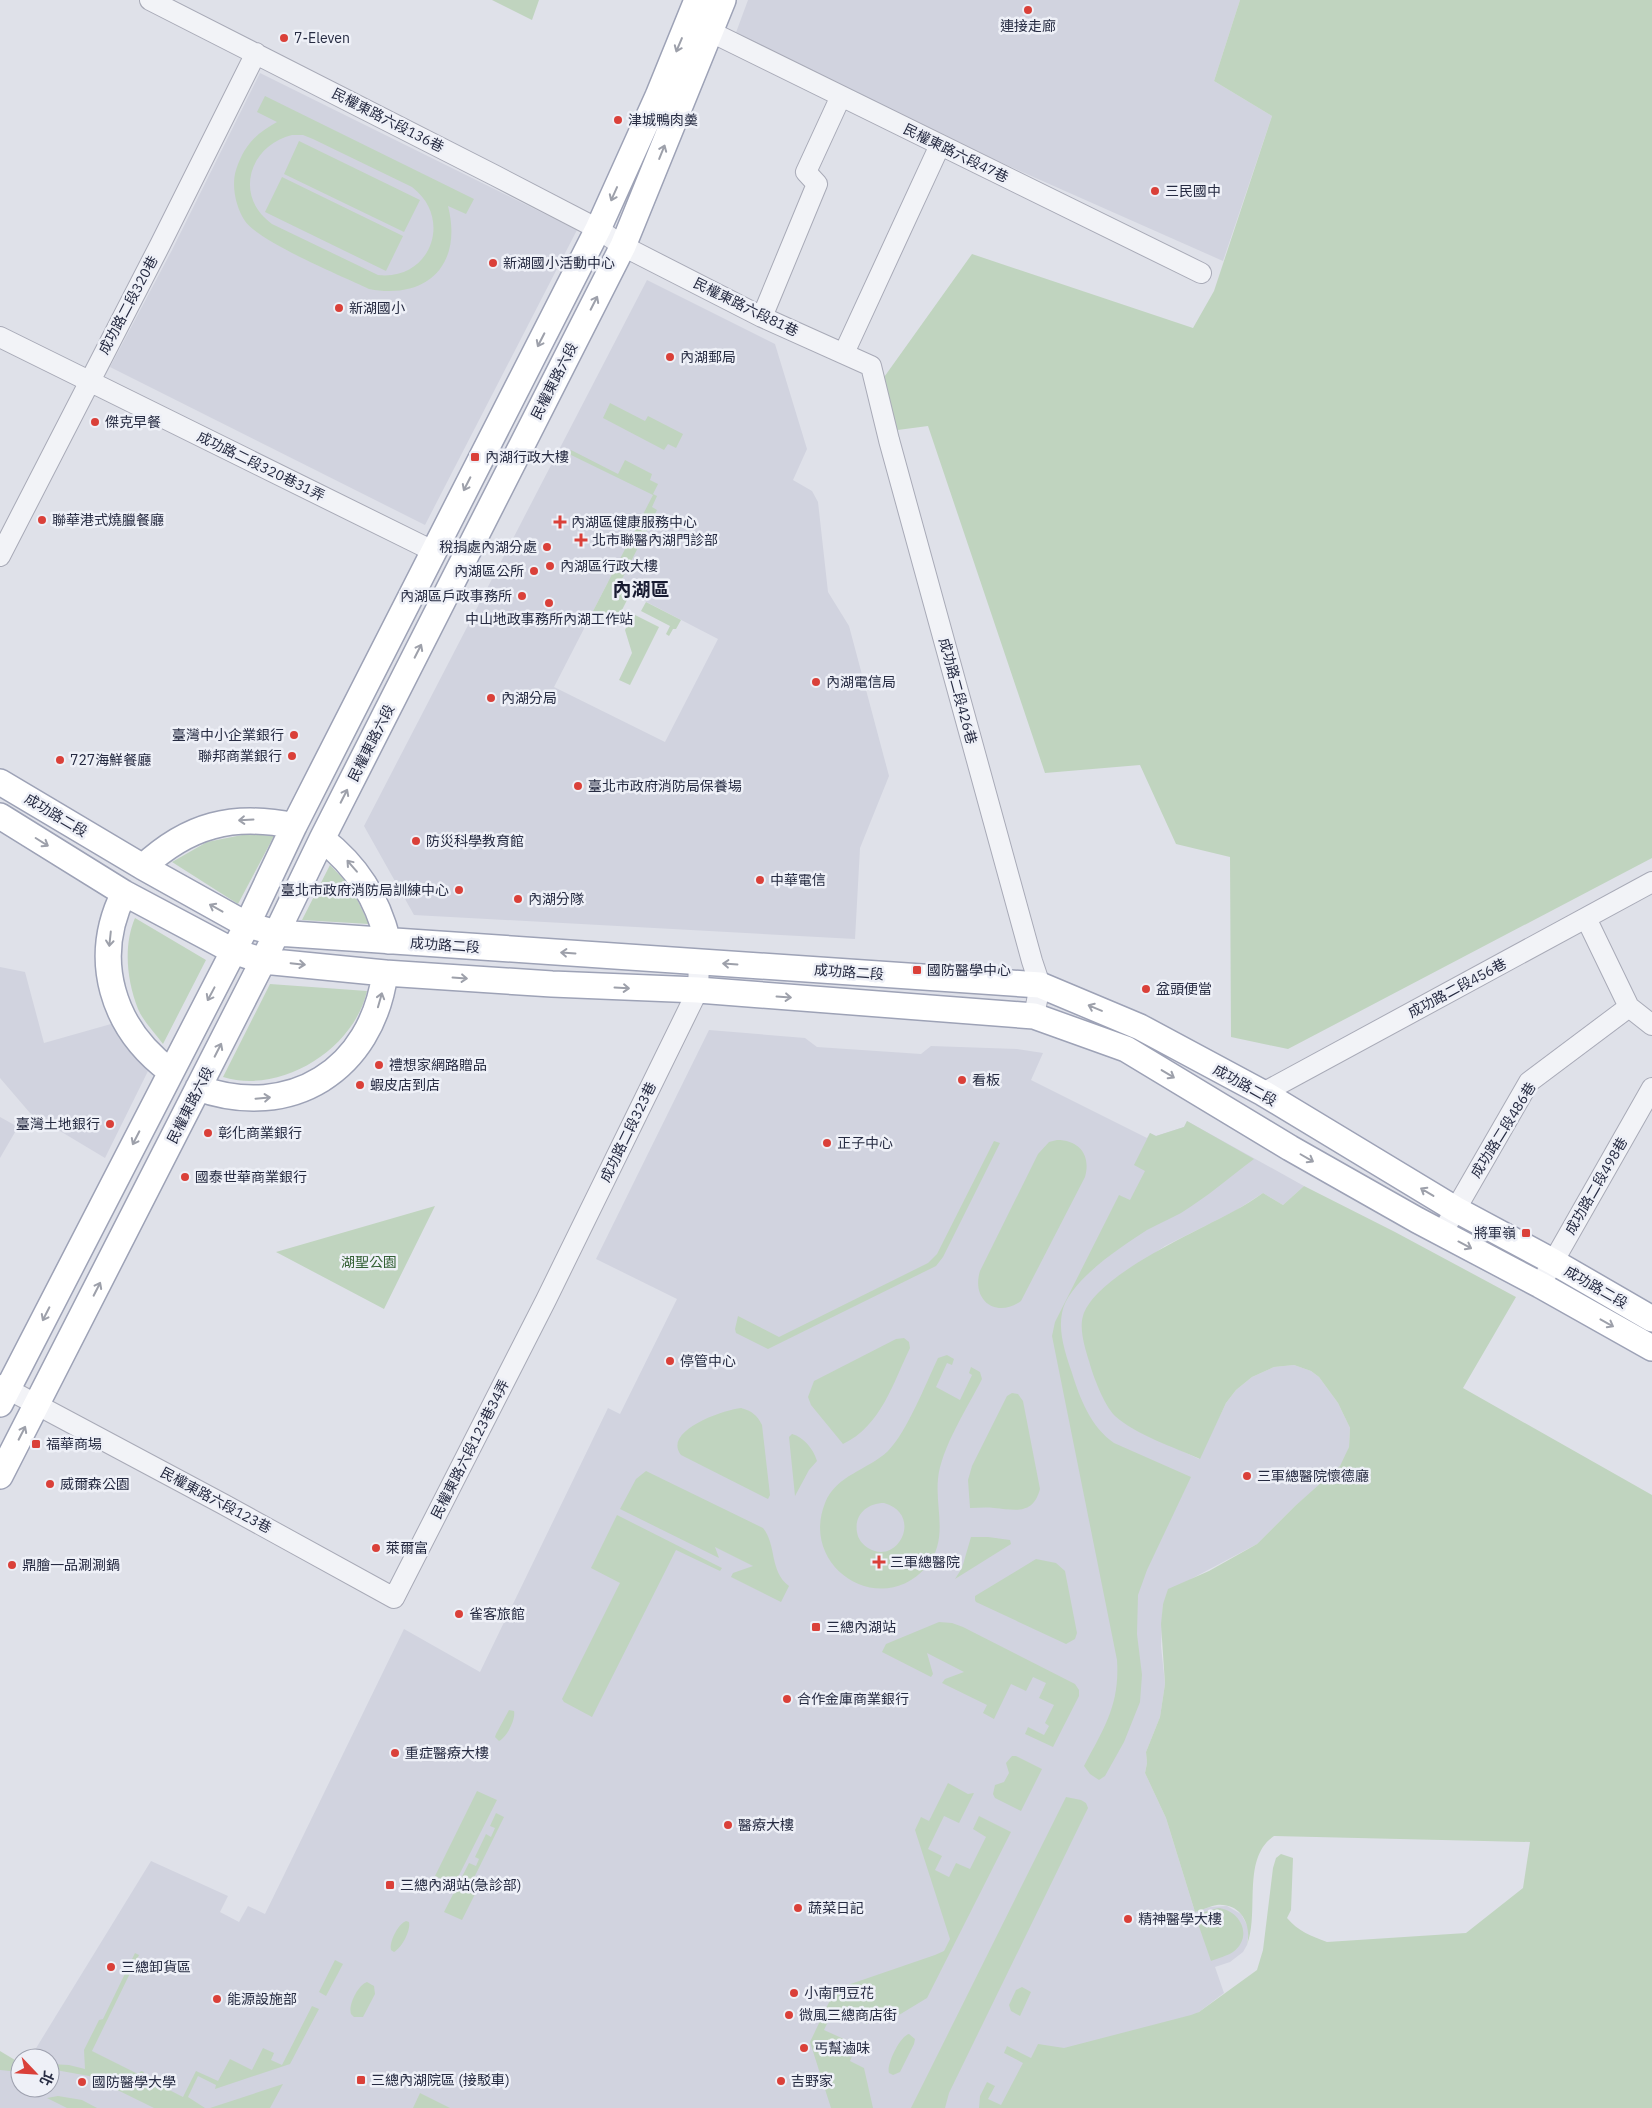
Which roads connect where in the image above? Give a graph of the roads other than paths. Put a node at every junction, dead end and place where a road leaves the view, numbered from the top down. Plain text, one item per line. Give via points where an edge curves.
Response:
1 (150, 0) edge
2 (697, 0) edge
3 (723, 0) edge
4 (712, 32) junction
5 (256, 53) junction
6 (842, 96) junction
7 (940, 145) junction
8 (598, 228) junction
9 (623, 246) junction
10 (1201, 273) dead end
11 (762, 317) junction
12 (0, 337) edge
13 (844, 353) junction
14 (871, 366) joint
15 (89, 380) junction
16 (434, 552) junction
17 (0, 556) edge
18 (0, 782) edge
19 (0, 816) edge
20 (294, 826) junction
21 (322, 839) junction
22 (143, 867) junction
23 (1652, 882) edge
24 (124, 893) junction
25 (1586, 918) junction
26 (247, 925) junction
27 (277, 933) junction
28 (388, 941) junction
29 (233, 951) junction
30 (263, 961) junction
31 (699, 962) junction
32 (385, 973) junction
33 (1040, 985) junction
34 (698, 990) junction
35 (1629, 1007) junction
36 (1034, 1016) junction
37 (1652, 1026) edge
38 (170, 1071) junction
39 (198, 1088) junction
40 (1652, 1088) edge
41 (1262, 1094) junction
42 (1455, 1209) junction
43 (1442, 1233) junction
44 (1552, 1261) junction
45 (1540, 1285) junction
46 (546, 1300) joint
47 (1652, 1319) edge
48 (1652, 1348) edge
49 (3, 1393) edge
50 (36, 1404) junction
51 (0, 1476) edge
52 (394, 1598) joint

1 - 5 street, 民權東路六段136巷
2 -> 8 main road
3 - 4 main road, 民權東路六段
4 - 6 street, 民權東路六段47巷
9 -> 4 main road, 民權東路六段
5 - 8 street, 民權東路六段136巷
5 - 15 street, 成功路二段320巷
6 - 7 street, 民權東路六段47巷
6 - 11 street via 806,172 817,184
7 - 10 street, 民權東路六段47巷
7 - 13 street
8 - 9 street, 民權東路六段136巷
8 -> 16 main road
9 - 11 street, 民權東路六段81巷
21 -> 9 main road, 民權東路六段
11 - 13 street, 民權東路六段81巷
12 - 15 street, 成功路二段320巷31弄
13 - 14 street, 民權東路六段81巷
14 - 33 street, 成功路二段426巷
15 - 16 street, 成功路二段320巷31弄
15 - 17 street, 成功路二段320巷
16 - 20 main road
18 - 22 main road, 成功路二段
19 -> 24 main road, 成功路二段
20 -> 22 main road via 247,820 209,826 180,838
20 - 26 main road
21 - 27 main road, 民權東路六段
28 -> 21 main road via 379,911 365,883 346,859
26 -> 22 main road, 成功路二段
23 - 25 street, 成功路二段456巷
24 - 29 main road, 成功路二段
24 -> 38 main road via 109,938 112,988 133,1036
25 - 35 street
25 - 41 street, 成功路二段456巷
26 - 27 main road, 成功路二段
26 - 29 main road
27 - 28 main road, 成功路二段
27 - 30 main road, 民權東路六段
31 -> 28 main road, 成功路二段
29 - 30 main road, 成功路二段
29 -> 38 main road
30 -> 32 main road, 成功路二段
39 -> 30 main road, 民權東路六段
33 -> 31 main road, 成功路二段
31 - 34 street, 成功路二段323巷
32 -> 34 main road, 成功路二段
39 -> 32 main road via 226,1096 256,1099 275,1097 313,1084 358,1046 377,1011
33 - 36 street, 成功路二段426巷
41 -> 33 main road, 成功路二段 via 1140,1027
34 -> 36 main road, 成功路二段
34 - 46 street, 成功路二段323巷
35 - 37 street
35 - 42 street, 成功路二段486巷 via 1529,1082
36 -> 43 main road, 成功路二段 via 1126,1049 1290,1148
38 -> 49 main road
50 -> 39 main road, 民權東路六段
40 - 44 street, 成功路二段498巷
42 -> 41 main road, 成功路二段
42 - 43 street, 成功路二段486巷
42 - 44 main road, 成功路二段
43 -> 45 main road, 成功路二段
44 - 45 street, 成功路二段498巷
44 - 47 main road, 成功路二段
45 -> 48 main road, 成功路二段
46 - 52 street, 民權東路六段123巷34弄
49 - 50 street, 民權東路六段123巷
51 -> 50 main road, 民權東路六段
50 - 52 street, 民權東路六段123巷

